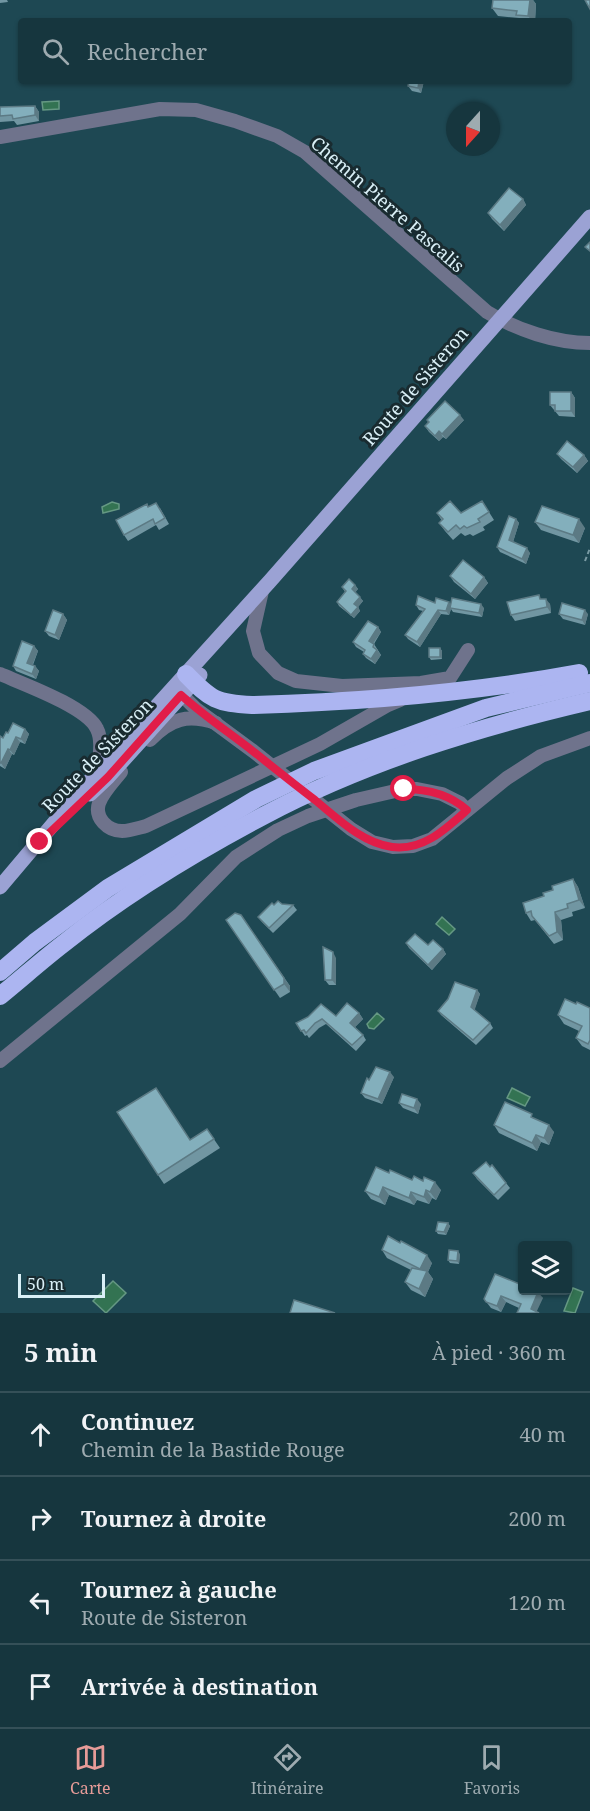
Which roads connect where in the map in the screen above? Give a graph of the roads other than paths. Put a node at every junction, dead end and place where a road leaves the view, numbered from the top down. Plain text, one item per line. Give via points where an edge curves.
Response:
1 (0, 136) edge
2 (590, 217) edge
3 (500, 320) junction
4 (590, 344) edge
5 (266, 586) junction
6 (468, 650) dead end
7 (590, 671) edge
8 (0, 674) edge
9 (590, 683) edge
10 (185, 684) junction
11 (410, 696) junction
12 (590, 701) edge
13 (216, 723) junction
14 (590, 738) edge
15 (98, 771) junction
16 (467, 810) junction
17 (40, 842) junction
18 (0, 887) edge
19 (0, 972) edge
20 (0, 996) edge
21 (0, 1061) edge

1 - 3 street, Chemin Pierre Pascalis via 160,109 196,110 277,136 304,152 474,302
2 - 3 main road, Route de Sisteron
3 - 4 street, Chemin Pierre Pascalis via 571,343
3 - 5 main road, Route de Sisteron
5 - 6 street via 253,631 259,653 278,673 296,681 342,686 440,680 450,678
5 - 10 main road, Route de Sisteron
7 - 11 highway via 505,687
8 - 15 street via 77,709 97,728
9 - 19 highway via 486,708 314,771 256,799 108,888
10 - 11 highway via 235,704
10 - 13 street
10 - 15 main road, Route de Sisteron
10 - 17 main road, Route de Sisteron via 108,777
11 - 13 street via 320,744 146,826 123,831 102,822 98,813 104,793 161,728 187,718
12 - 20 highway via 511,720 397,757 267,814 137,891 64,943
13 - 16 street via 372,842 393,848 413,846 432,838
14 - 16 street via 542,756
15 - 17 main road, Route de Sisteron
16 - 21 street via 442,794 404,789 356,800 278,830 236,857 180,914
17 - 18 main road, Route de Sisteron

